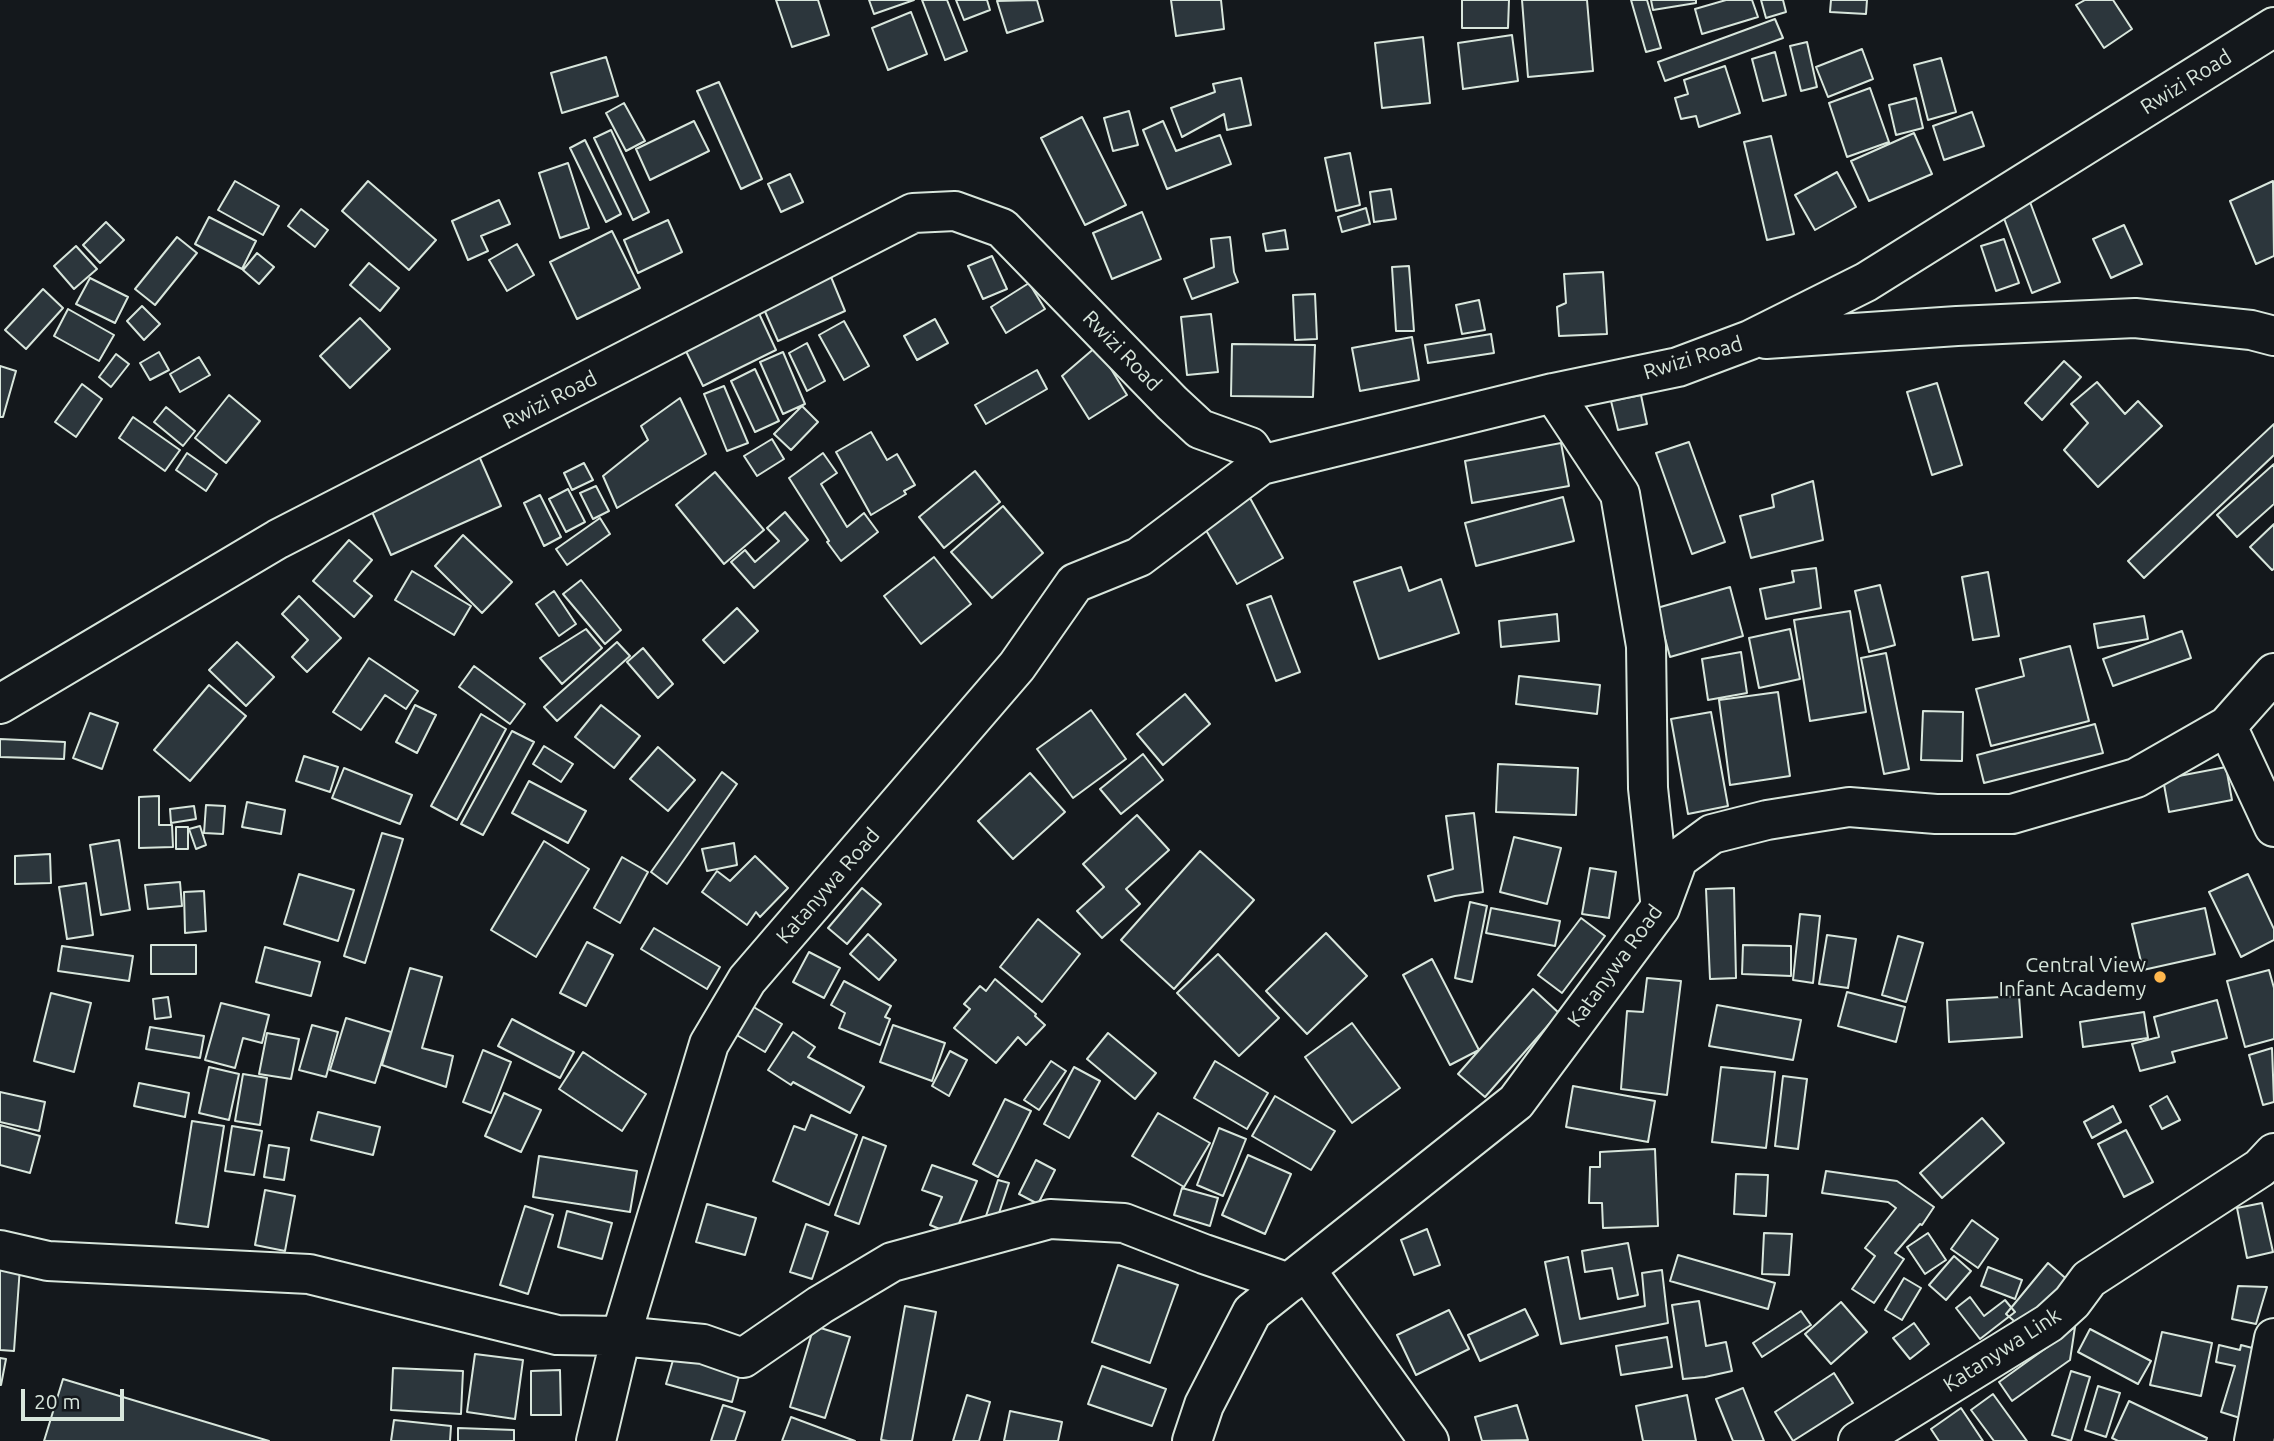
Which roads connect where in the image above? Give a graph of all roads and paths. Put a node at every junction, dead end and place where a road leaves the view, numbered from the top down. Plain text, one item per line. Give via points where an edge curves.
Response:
1 (2274, 26) edge
2 (2274, 336) edge
3 (1750, 340) junction
4 (1553, 393) junction
5 (1261, 465) junction
6 (2274, 673) edge
7 (0, 704) edge
8 (2227, 726) junction
9 (2274, 827) edge
10 (1660, 908) junction
11 (2274, 1153) edge
12 (0, 1250) edge
13 (1297, 1277) junction
14 (621, 1336) junction
15 (2274, 1338) edge
16 (596, 1441) edge
17 (1192, 1441) edge
18 (1429, 1441) edge
19 (1858, 1441) edge
20 (2254, 1441) edge

1 - 3 street, Rwizi Road via 1866,282
2 - 3 street via 2135,318
3 - 4 street, Rwizi Road via 1678,367
4 - 5 street, Rwizi Road
4 - 10 street via 1620,494 1646,646 1648,788
5 - 7 street, Rwizi Road via 1250,447 1200,429 1002,228 955,211 913,213 278,539
5 - 14 street, Katanywa Road via 1139,557 1075,583 1017,666 747,980 709,1044
6 - 8 street, Katanywa Road
8 - 9 street
8 - 10 street, Katanywa Road via 2136,778 2012,814 1849,807 1712,834 1678,859
10 - 13 street, Katanywa Road via 1516,1102
11 - 19 street, Katanywa Link via 2260,1168 2089,1279 2049,1323
12 - 14 street via 48,1261 309,1275 557,1335
13 - 14 street via 1204,1254 1125,1223 1050,1219 892,1262 743,1358 703,1344
13 - 17 street, Katanywa Road via 1252,1312 1204,1405
13 - 18 street
14 - 16 street, Katanywa Road
15 - 20 street

